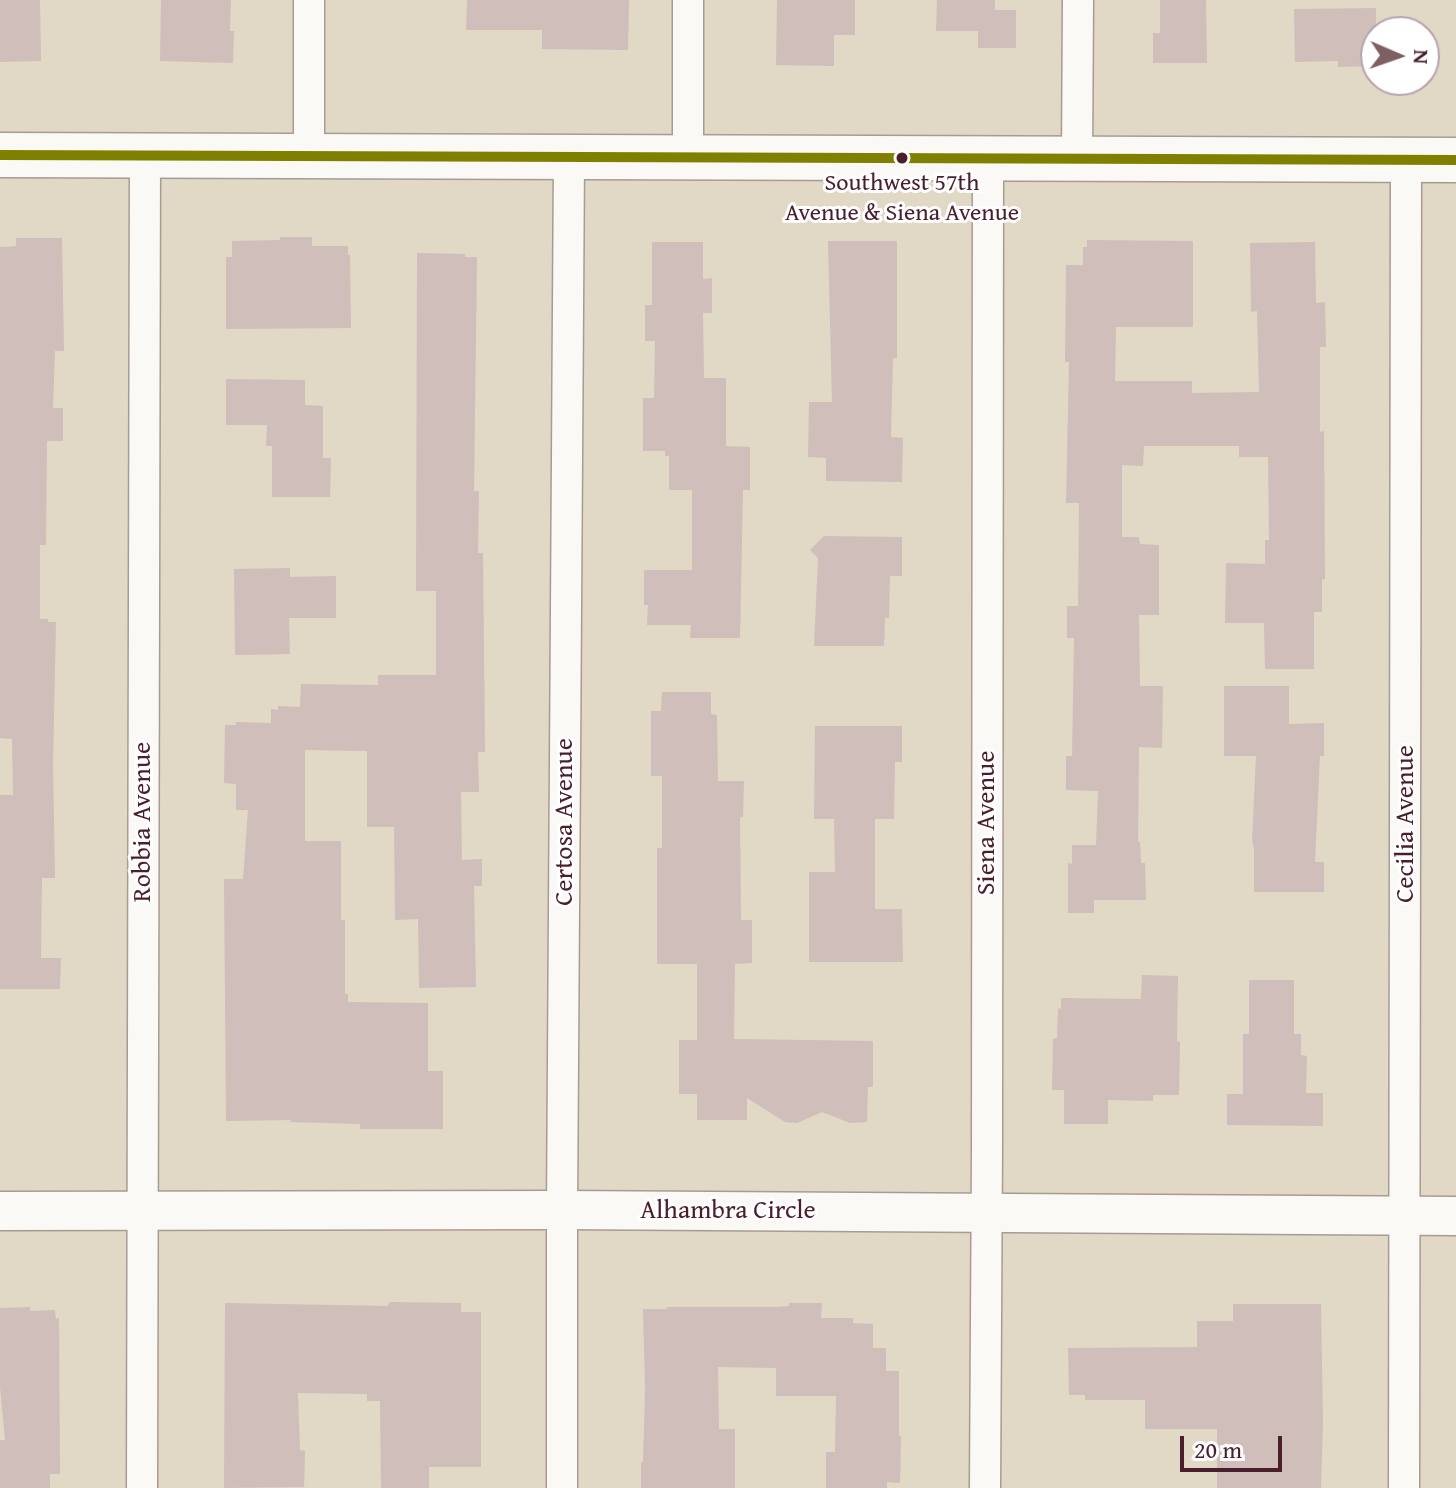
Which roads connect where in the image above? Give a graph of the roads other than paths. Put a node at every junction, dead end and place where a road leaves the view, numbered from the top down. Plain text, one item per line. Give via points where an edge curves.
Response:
1 (309, 0) edge
2 (688, 0) edge
3 (1078, 0) edge
4 (0, 155) edge
5 (145, 155) junction
6 (309, 156) junction
7 (569, 157) junction
8 (688, 157) junction
9 (988, 158) junction
10 (1077, 158) junction
11 (1406, 160) junction
12 (1456, 160) edge
13 (562, 1210) junction
14 (0, 1211) edge
15 (143, 1211) junction
16 (986, 1212) junction
17 (1405, 1216) junction
18 (1456, 1216) edge
19 (142, 1488) edge
20 (562, 1488) edge
21 (985, 1488) edge
22 (1404, 1488) edge

1 - 6 street
2 - 8 street
3 - 10 street
4 - 5 main road
5 - 6 main road
5 - 15 street, Robbia Avenue
6 - 7 main road
7 - 8 main road
7 - 13 street, Certosa Avenue
8 - 9 main road
9 - 10 main road
9 - 16 street, Siena Avenue
10 - 11 main road
11 - 12 main road
11 - 17 street, Cecilia Avenue
13 - 15 street, Alhambra Circle
13 - 16 street, Alhambra Circle
13 - 20 street, Certosa Avenue
14 - 15 street, Alhambra Circle
15 - 19 street, Robbia Avenue
16 - 17 street, Alhambra Circle
16 - 21 street, Siena Avenue
17 - 18 street, Alhambra Circle
17 - 22 street, Cecilia Avenue

